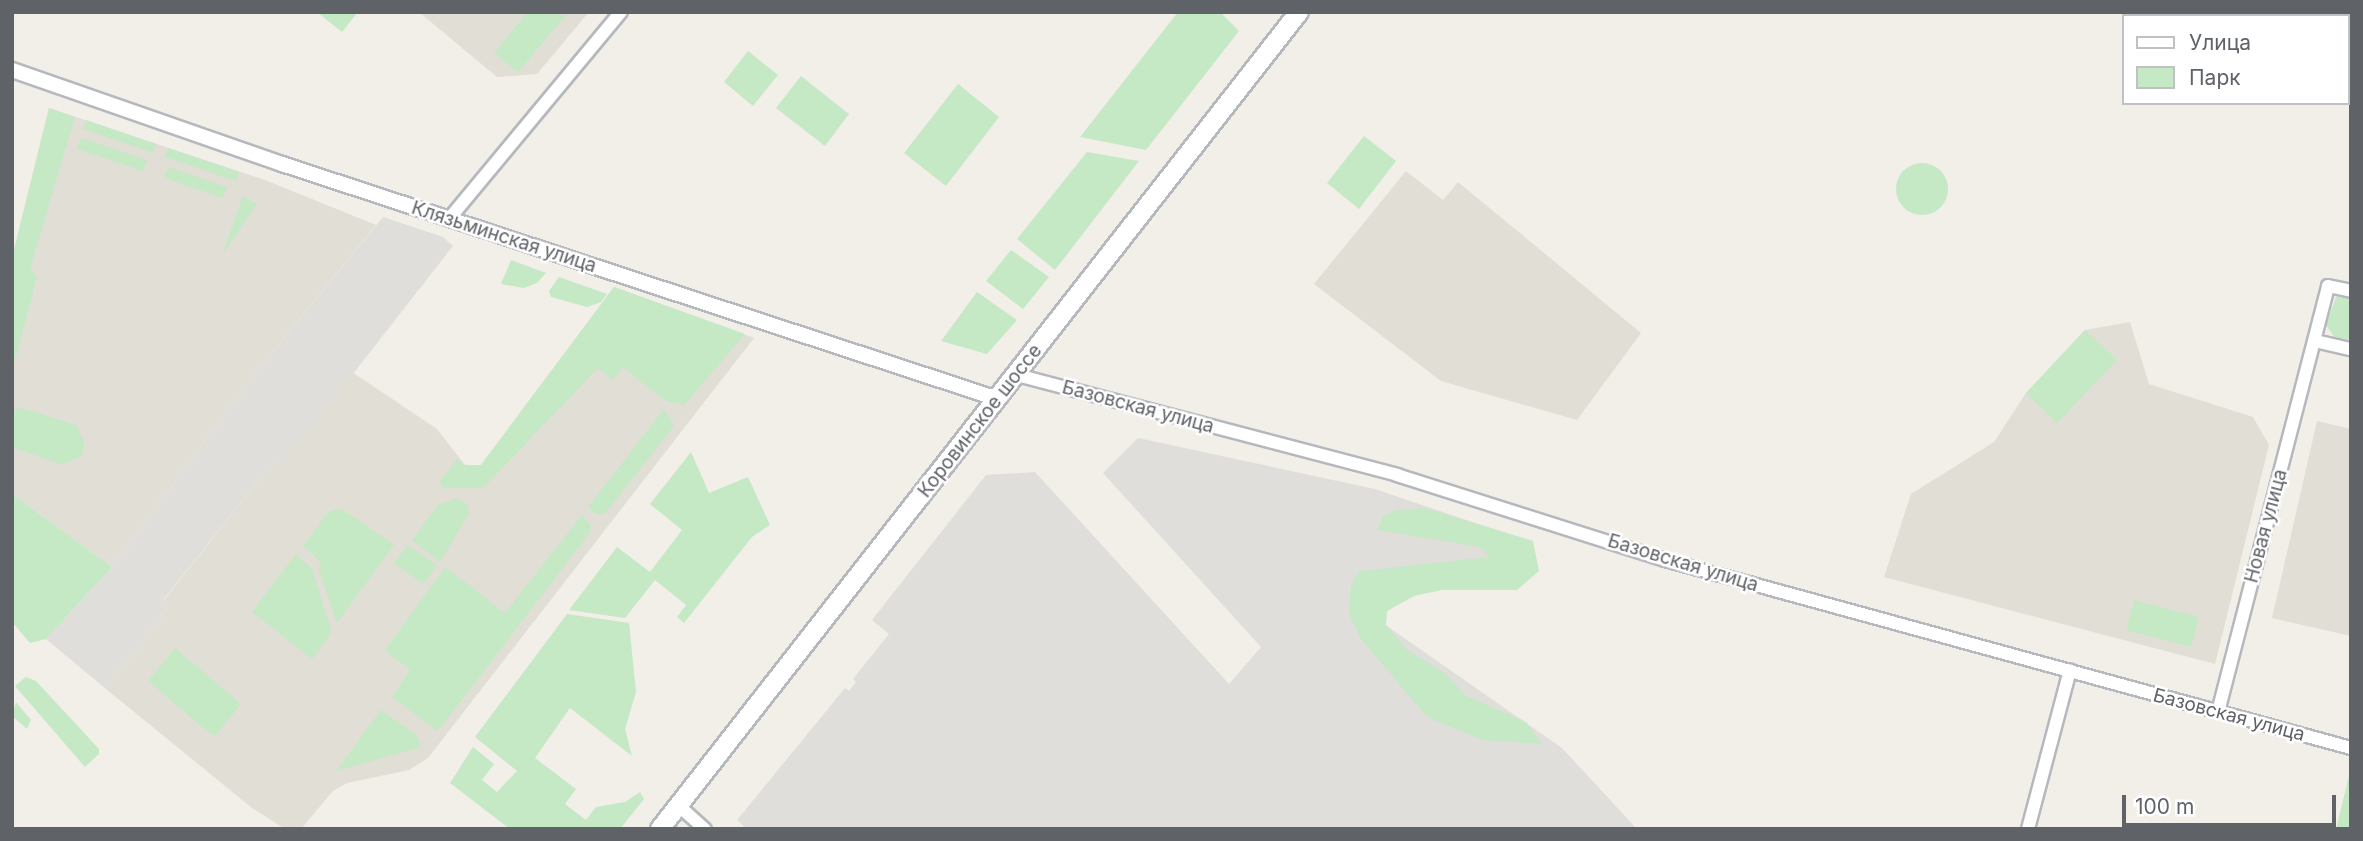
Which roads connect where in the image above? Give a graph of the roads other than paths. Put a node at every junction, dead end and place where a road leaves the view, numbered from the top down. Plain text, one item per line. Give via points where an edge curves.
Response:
1 (621, 12) edge
2 (1298, 12) edge
3 (12, 70) edge
4 (449, 219) junction
5 (2351, 290) edge
6 (2315, 341) junction
7 (2351, 349) edge
8 (1017, 375) junction
9 (998, 399) junction
10 (2070, 670) junction
11 (2218, 712) junction
12 (2351, 748) edge
13 (678, 805) junction
14 (660, 829) edge
15 (705, 829) edge
16 (2028, 829) edge

1 - 4 street
2 - 8 main road, Коровинское шоссе
3 - 4 street, Клязьминская улица
4 - 9 street, Клязьминская улица
5 - 6 street, Новая улица via 2328,286
6 - 7 street
6 - 11 street, Новая улица
8 - 9 main road, Коровинское шоссе
8 - 10 street, Базовская улица via 1390,472 1665,561
9 - 13 main road, Коровинское шоссе
10 - 11 street, Базовская улица
10 - 16 street
11 - 12 street, Базовская улица
13 - 14 main road, Коровинское шоссе
13 - 15 street

